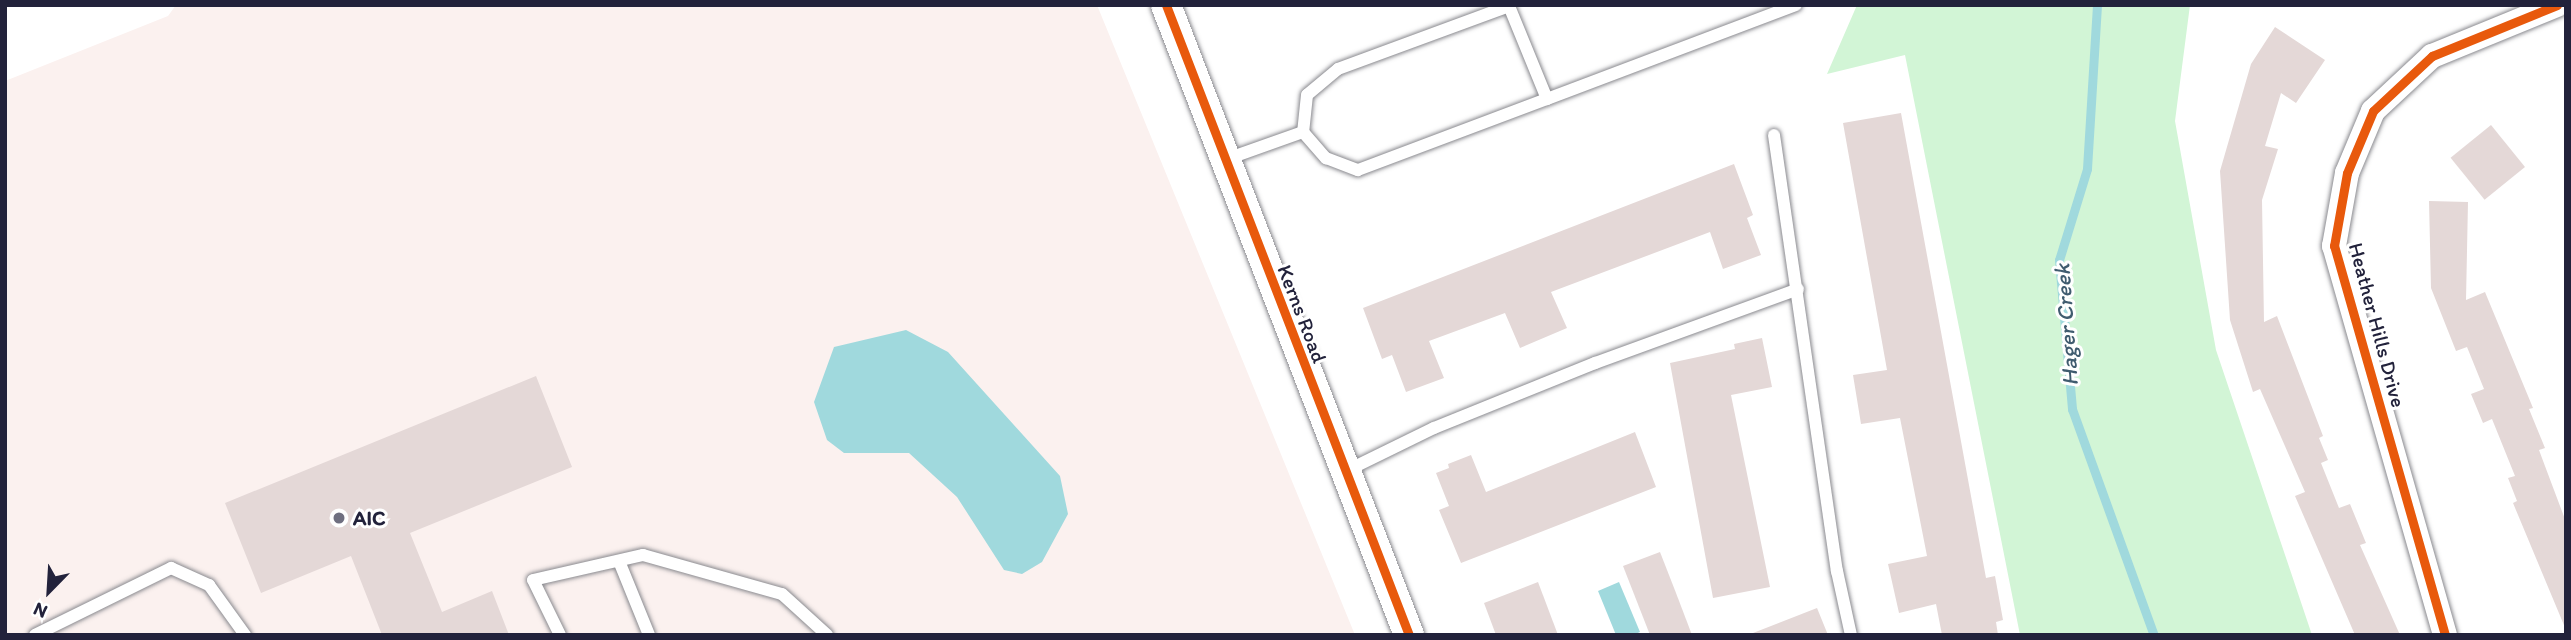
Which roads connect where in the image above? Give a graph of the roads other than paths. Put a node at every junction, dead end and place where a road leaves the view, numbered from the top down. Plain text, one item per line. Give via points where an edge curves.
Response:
1 (1166, 5) edge
2 (1796, 5) edge
3 (2557, 5) edge
4 (1547, 99) junction
5 (1303, 132) junction
6 (1774, 135) dead end
7 (1224, 160) junction
8 (1798, 289) junction
9 (1343, 472) junction
10 (619, 561) junction
11 (36, 635) edge
12 (245, 635) edge
13 (560, 635) edge
14 (649, 635) edge
15 (827, 635) edge
16 (1409, 635) edge
17 (1851, 635) edge
18 (2445, 635) edge

1 - 7 street, Kerns Road
2 - 4 lane
3 - 18 street, Heather Hills Drive via 2432,56 2373,111 2347,173 2334,246
4 - 5 lane via 1358,170 1325,158
4 - 5 lane via 1509,6 1338,69 1307,94
5 - 7 lane
6 - 8 lane
7 - 9 street, Kerns Road
8 - 9 lane via 1446,423
8 - 17 lane via 1837,571
9 - 16 street, Kerns Road
10 - 13 lane via 533,580
10 - 14 lane
10 - 15 lane via 643,555 782,594
11 - 12 lane via 171,568 209,585

